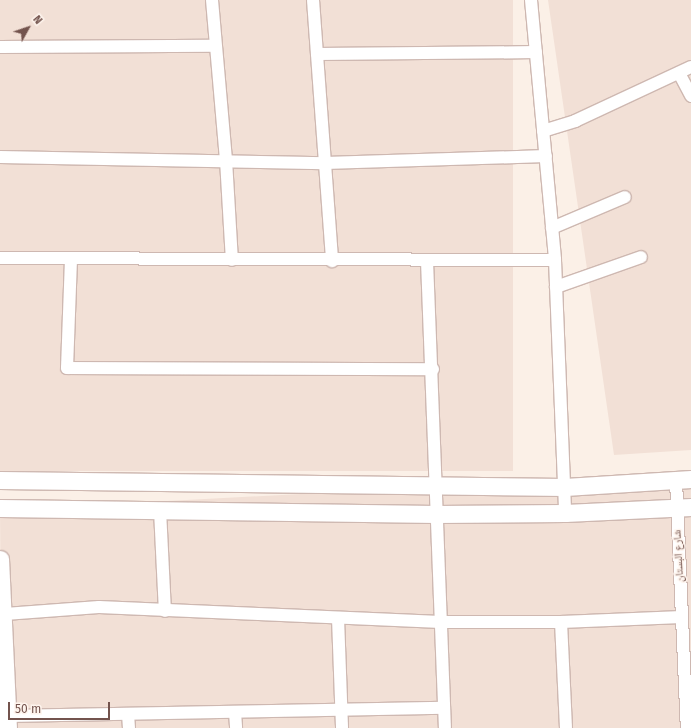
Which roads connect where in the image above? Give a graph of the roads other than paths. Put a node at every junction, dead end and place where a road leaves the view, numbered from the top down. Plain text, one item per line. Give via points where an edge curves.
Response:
1 (212, 0) edge
2 (313, 0) edge
3 (532, 0) edge
4 (215, 46) junction
5 (0, 47) edge
6 (536, 52) junction
7 (317, 54) junction
8 (691, 67) edge
9 (678, 73) junction
10 (691, 96) edge
11 (543, 131) junction
12 (546, 156) junction
13 (0, 157) edge
14 (226, 160) junction
15 (325, 163) junction
16 (625, 197) dead end
17 (552, 228) junction
18 (640, 257) dead end
19 (0, 258) edge
20 (71, 259) junction
21 (232, 260) junction
22 (555, 260) junction
23 (332, 261) junction
24 (427, 261) junction
25 (556, 287) junction
26 (432, 370) junction
27 (0, 480) edge
28 (683, 480) edge
29 (435, 487) junction
30 (565, 487) junction
31 (0, 508) edge
32 (684, 508) edge
33 (160, 510) junction
34 (565, 513) junction
35 (436, 514) junction
36 (0, 559) edge
37 (165, 611) junction
38 (5, 614) junction
39 (682, 617) junction
40 (338, 618) junction
41 (441, 622) junction
42 (561, 622) junction
43 (444, 708) junction
44 (342, 710) junction
45 (235, 712) junction
46 (128, 714) junction
47 (8, 722) edge
48 (129, 728) edge
49 (236, 728) edge
50 (342, 728) edge
51 (445, 728) edge
52 (566, 728) edge
53 (687, 728) edge

1 - 4 street
2 - 7 street
3 - 6 street
4 - 5 street
4 - 14 street
6 - 7 street
6 - 11 street
7 - 15 street
8 - 9 street
9 - 10 street
9 - 11 street via 575,121
11 - 12 street
12 - 15 street
12 - 17 street
13 - 14 street
14 - 15 street
14 - 21 street
15 - 23 street
16 - 17 street
17 - 22 street
18 - 25 street
19 - 20 street
20 - 21 street
20 - 26 street via 67,368
21 - 23 street
22 - 24 street
22 - 25 street
23 - 24 street
24 - 26 street
25 - 30 street
26 - 29 street
27 - 29 street
28 - 30 street
28 - 32 street, شارع البستان
29 - 30 street
29 - 35 street
30 - 34 street
31 - 33 street
32 - 34 street
32 - 39 street, شارع البستان
33 - 35 street
33 - 37 street
34 - 35 street
35 - 41 street
36 - 38 street
37 - 38 street via 100,607
37 - 40 street
38 - 47 street
39 - 42 street
39 - 53 street, شارع البستان
40 - 41 street
40 - 44 street
41 - 42 street
41 - 43 street
42 - 52 street
43 - 44 street
43 - 51 street
44 - 45 street
44 - 50 street
45 - 46 street
45 - 49 street
46 - 47 street
46 - 48 street

